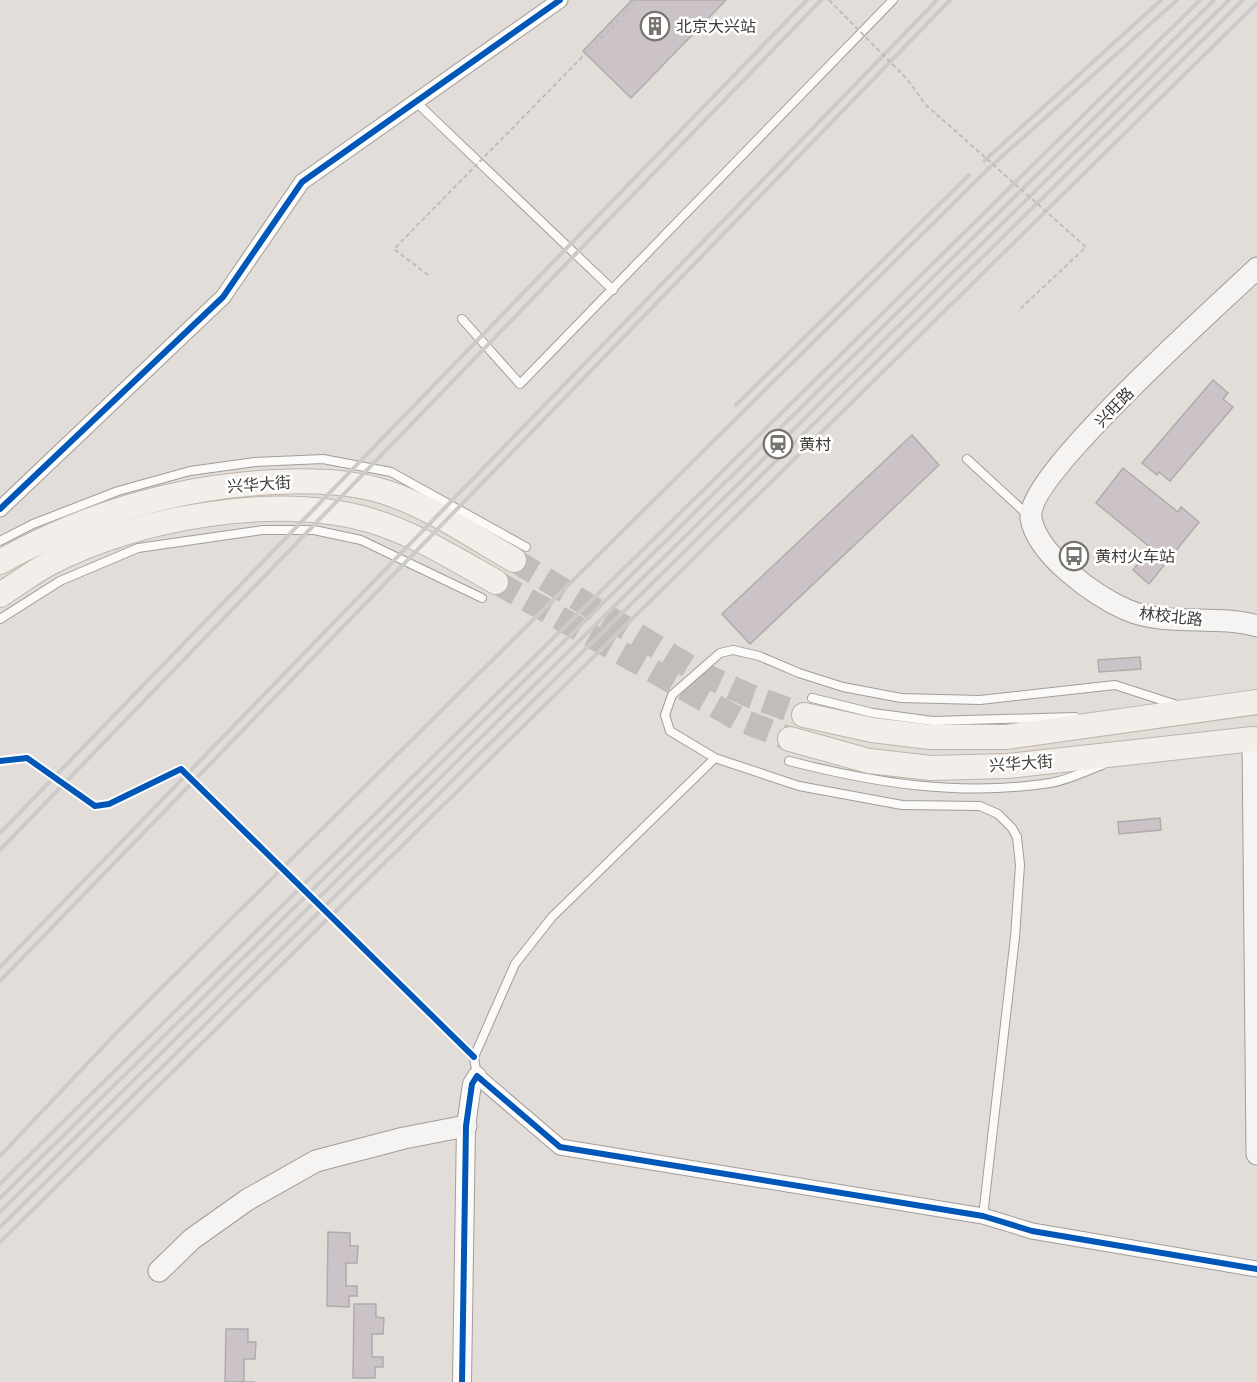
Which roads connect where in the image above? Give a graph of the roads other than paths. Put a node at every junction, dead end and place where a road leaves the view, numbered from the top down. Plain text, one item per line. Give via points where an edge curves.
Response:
1 (560, 0) edge
2 (893, 0) edge
3 (415, 101) junction
4 (1257, 268) edge
5 (613, 290) junction
6 (462, 319) dead end
7 (967, 459) dead end
8 (0, 509) edge
9 (1031, 518) junction
10 (0, 541) edge
11 (520, 554) joint
12 (0, 562) edge
13 (489, 590) joint
14 (0, 595) edge
15 (0, 619) edge
16 (1257, 626) edge
17 (1257, 702) edge
18 (808, 706) tunnel mouth
19 (1196, 710) junction
20 (1256, 738) edge
21 (789, 750) tunnel mouth
22 (715, 758) junction
23 (477, 1076) junction
24 (466, 1126) junction
25 (1257, 1154) edge
26 (983, 1216) junction
27 (1257, 1269) edge
28 (159, 1271) dead end
29 (462, 1382) edge

1 - 3 street
2 - 5 lane
3 - 5 lane
3 - 8 street via 302,182 223,297
4 - 9 main road, 兴旺路 via 1082,441 1039,491
5 - 6 lane via 520,384
7 - 9 lane
9 - 16 main road, 林校北路 via 1039,537 1063,567 1091,591 1129,611
10 - 11 lane via 118,490 190,471 255,462 323,459 391,472
11 - 12 main road, 兴华大街 via 385,492 321,480 194,490 122,508 40,540
13 - 14 main road, 兴华大街 via 423,541 369,520 311,509 256,508 130,530 50,563
13 - 15 lane via 362,540 314,530 263,530 138,548 60,581
17 - 19 main road, 兴华大街
18 - 19 main road, 兴华大街 via 872,730 941,737 1008,737
19 - 22 lane via 1114,685 980,700 901,698 843,687 752,653 733,650 720,653 672,695 665,715 670,731
20 - 21 main road, 兴华大街 via 1008,766 931,768
20 - 25 main road
22 - 23 lane via 552,917 515,964 474,1057
22 - 26 lane via 828,794 902,805 988,808 1004,818 1017,837 1020,865 1015,937
23 - 24 street via 472,1084
23 - 26 street via 560,1147
24 - 28 main road via 316,1161 247,1200 192,1239
24 - 29 street
26 - 27 street via 1032,1231

